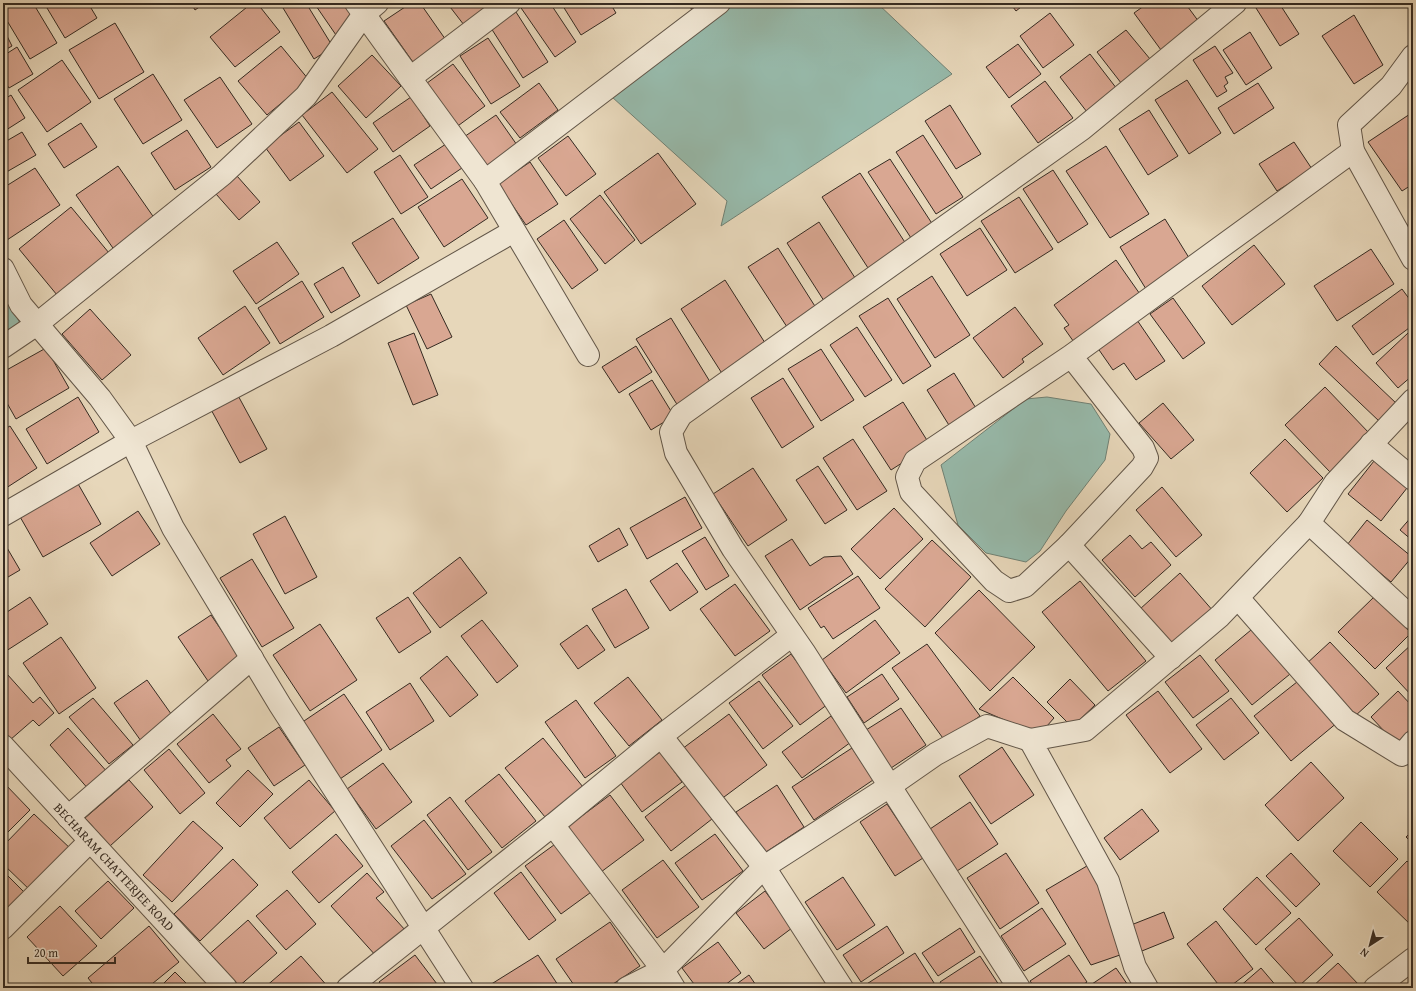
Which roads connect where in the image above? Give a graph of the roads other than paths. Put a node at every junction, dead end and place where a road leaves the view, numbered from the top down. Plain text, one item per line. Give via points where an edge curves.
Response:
1 (509, 3) edge
2 (719, 3) edge
3 (1235, 3) edge
4 (366, 7) edge
5 (1413, 56) edge
6 (410, 78) junction
7 (1353, 151) junction
8 (485, 181) junction
9 (514, 231) junction
10 (1413, 259) edge
11 (3, 269) edge
12 (37, 324) junction
13 (3, 347) edge
14 (588, 355) dead end
15 (1071, 356) junction
16 (1413, 400) edge
17 (131, 441) junction
18 (1371, 444) junction
19 (1413, 479) edge
20 (3, 515) edge
21 (1308, 523) junction
22 (1069, 545) junction
23 (1238, 598) junction
24 (1413, 619) edge
25 (792, 635) junction
26 (252, 658) junction
27 (1171, 658) junction
28 (661, 736) junction
29 (1030, 740) junction
30 (1413, 742) edge
31 (3, 746) edge
32 (890, 786) junction
33 (68, 817) junction
34 (553, 825) junction
35 (90, 841) junction
36 (764, 867) junction
37 (3, 928) edge
38 (423, 928) junction
39 (1413, 959) edge
40 (663, 970) junction
41 (226, 988) edge
42 (348, 988) edge
43 (462, 988) edge
44 (626, 988) edge
45 (674, 988) edge
46 (842, 988) edge
47 (1019, 988) edge
48 (1147, 988) edge
49 (1375, 988) edge

1 - 6 street
2 - 8 street
3 - 25 street via 1082,130 681,415 672,432 676,453 733,549
4 - 6 street
4 - 12 street via 306,96 222,175
5 - 7 street via 1391,86 1349,125
6 - 8 street
7 - 10 street
7 - 15 street
8 - 9 street
9 - 14 street
9 - 17 street via 331,336
11 - 12 street via 21,305
12 - 13 street
12 - 17 street via 100,398
15 - 22 street via 1143,448 1147,458 1142,467
15 - 22 street via 915,461 907,477 911,492 994,581 1009,591 1025,586
16 - 18 street
17 - 20 street
17 - 26 street via 173,528
18 - 19 street
18 - 21 street via 1335,484
21 - 23 street
21 - 24 street
22 - 27 street
23 - 27 street
23 - 30 street via 1345,720 1402,755
25 - 28 street
25 - 32 street
26 - 33 street
26 - 38 street
27 - 29 street via 1085,730
28 - 34 street
28 - 36 street
29 - 32 street via 987,726 936,754
29 - 48 street via 1108,881 1135,967
31 - 33 street, BECHARAM CHATTERJEE ROAD
32 - 36 street
32 - 47 street
33 - 35 street, BECHARAM CHATTERJEE ROAD
34 - 38 street
34 - 40 street
35 - 37 street
35 - 41 street, BECHARAM CHATTERJEE ROAD
36 - 40 street
36 - 46 street
38 - 42 street
38 - 43 street
39 - 49 street
40 - 44 street
40 - 45 street

